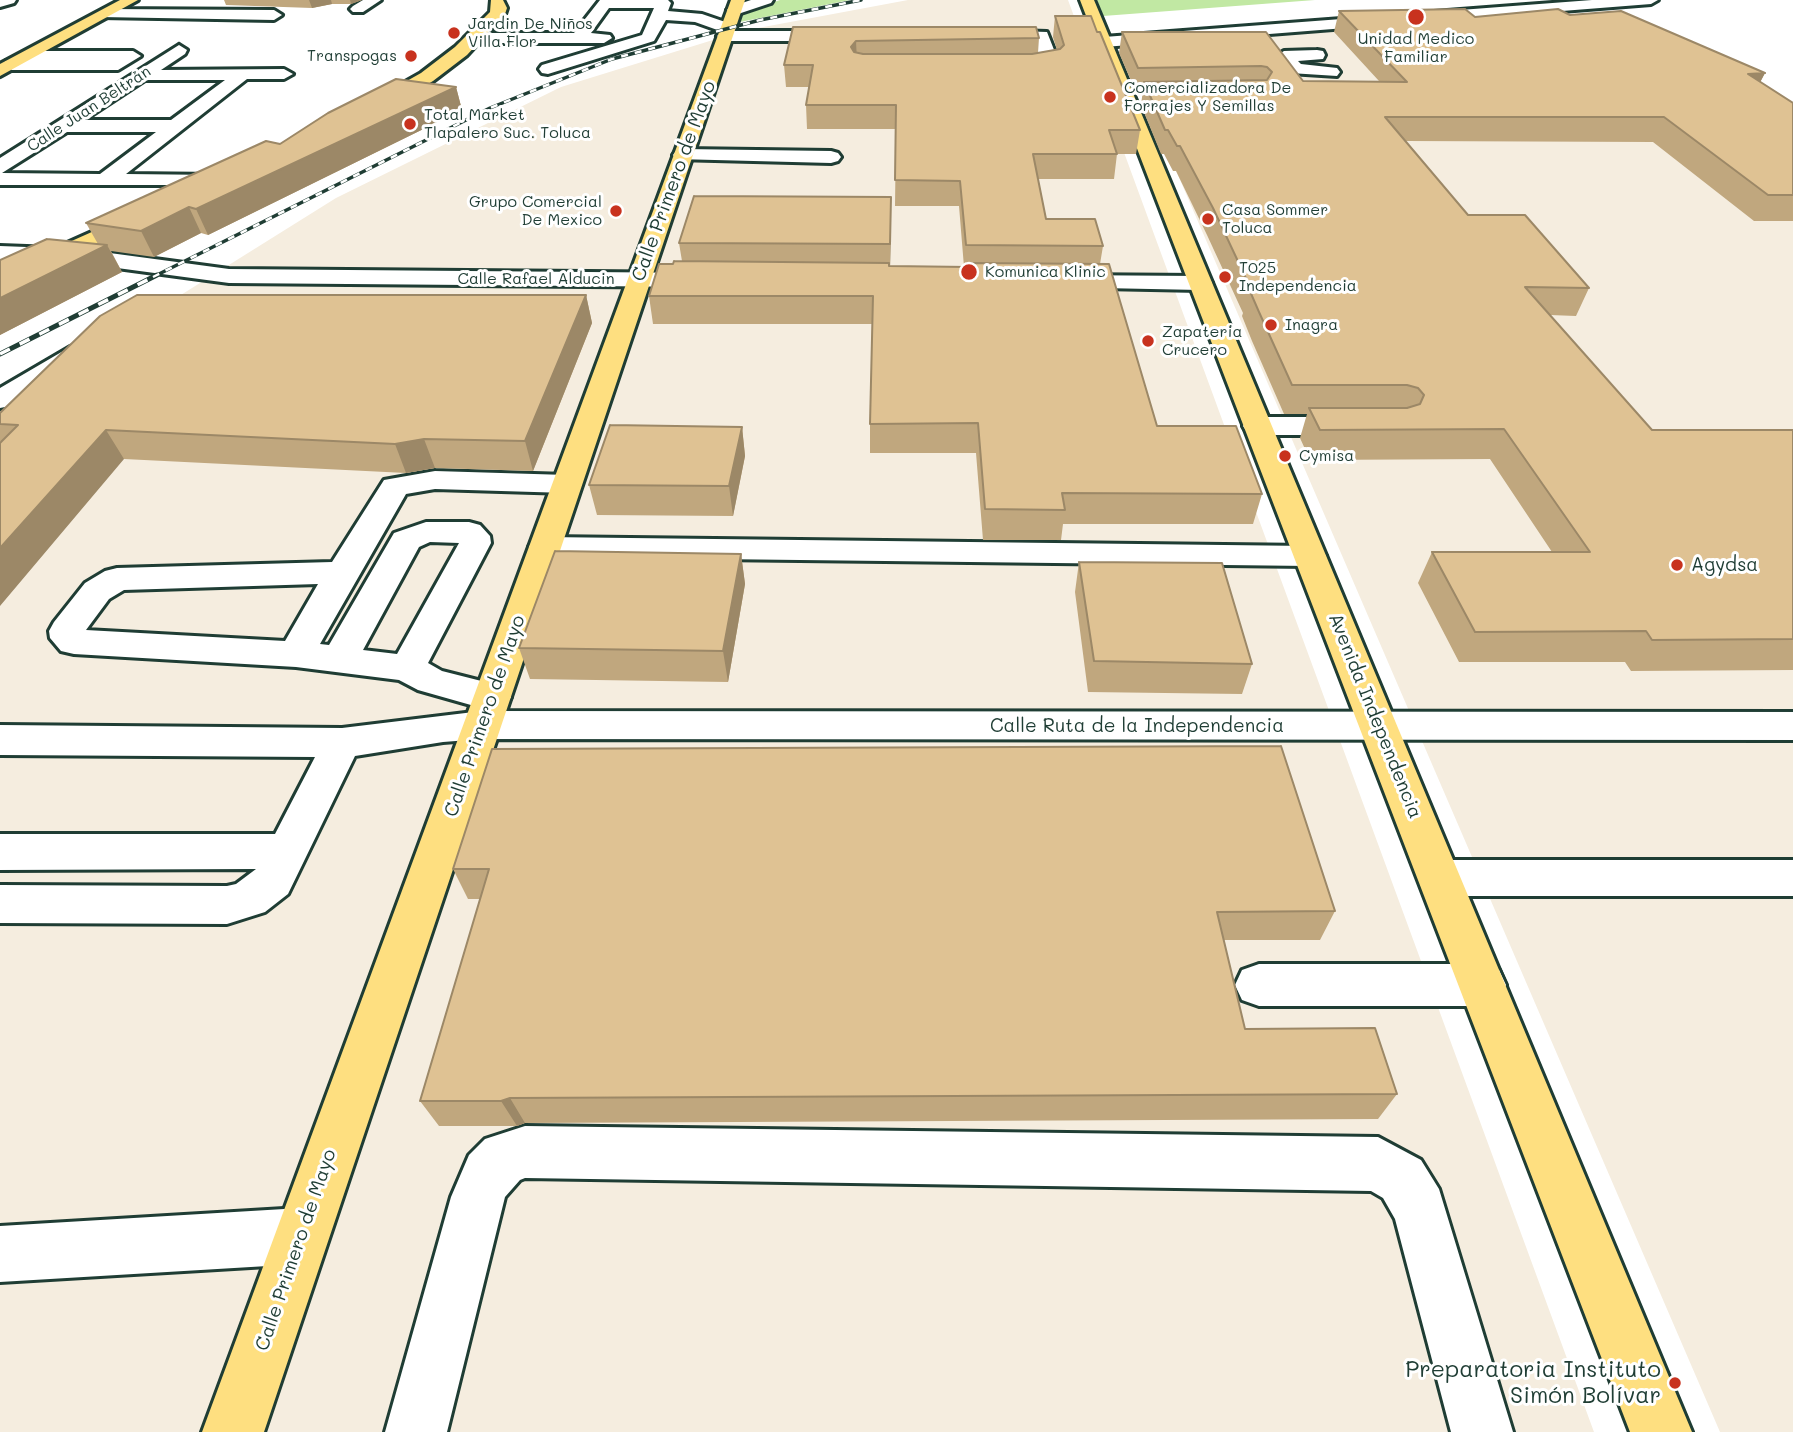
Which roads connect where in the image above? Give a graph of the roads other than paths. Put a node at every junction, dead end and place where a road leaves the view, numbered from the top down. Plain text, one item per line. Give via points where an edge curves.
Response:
1 (9, 0) edge
2 (131, 0) edge
3 (374, 0) edge
4 (766, 0) edge
5 (1087, 0) edge
6 (1463, 0) edge
7 (1651, 0) edge
8 (498, 1) edge
9 (1618, 1) edge
10 (0, 2) edge
11 (358, 9) dead end
12 (1492, 13) junction
13 (105, 14) junction
14 (274, 15) dead end
15 (660, 15) junction
16 (732, 18) edge
17 (1164, 22) dead end
18 (1295, 28) junction
19 (1077, 34) edge
20 (974, 35) edge
21 (853, 36) edge
22 (1182, 36) junction
23 (474, 37) junction
24 (579, 38) junction
25 (648, 38) junction
26 (1102, 38) junction
27 (179, 50) dead end
28 (1317, 55) junction
29 (29, 56) junction
30 (6, 68) edge
31 (548, 69) dead end
32 (1002, 69) edge
33 (1331, 72) junction
34 (284, 74) dead end
35 (141, 75) junction
36 (243, 75) junction
37 (1346, 89) edge
38 (1126, 98) junction
39 (1152, 98) edge
40 (64, 126) junction
41 (176, 126) junction
42 (683, 155) junction
43 (831, 157) dead end
44 (0, 167) edge
45 (226, 174) joint
46 (0, 179) edge
47 (104, 181) junction
48 (192, 182) junction
49 (165, 198) junction
50 (0, 253) edge
51 (33, 253) junction
52 (60, 254) junction
53 (0, 268) edge
54 (208, 275) junction
55 (639, 279) junction
56 (735, 280) edge
57 (0, 282) edge
58 (1036, 282) edge
59 (1200, 282) junction
60 (174, 296) edge
61 (104, 337) edge
62 (0, 400) edge
63 (1257, 426) junction
64 (1383, 426) edge
65 (567, 484) junction
66 (545, 547) junction
67 (1309, 556) junction
68 (342, 573) junction
69 (296, 654) junction
70 (340, 659) junction
71 (407, 667) junction
72 (487, 711) junction
73 (1380, 726) junction
74 (1793, 726) edge
75 (0, 740) edge
76 (342, 743) junction
77 (288, 851) junction
78 (0, 852) edge
79 (1440, 878) junction
80 (1787, 888) edge
81 (0, 904) edge
82 (1259, 985) dead end
83 (1482, 985) junction
84 (302, 1236) junction
85 (0, 1254) edge
86 (233, 1432) edge
87 (416, 1432) edge
88 (1482, 1432) edge
89 (1661, 1432) edge

1 - 10 street
2 - 13 main road
3 - 11 street
4 - 16 street
5 - 26 main road, Avenida Independencia
6 - 12 street
7 - 9 street
8 - 23 main road via 497,14
8 - 23 main road via 422,67 354,113 427,77
9 - 12 street
12 - 18 street
13 - 14 street
13 - 29 main road
15 - 16 street
15 - 24 street via 661,2 609,2
15 - 25 street
16 - 21 street
16 - 42 main road, Calle Primero de Mayo
17 - 22 street
18 - 22 street
18 - 28 street
19 - 26 street
20 - 32 street via 1047,35 1051,65
22 - 26 street
23 - 24 street
24 - 25 street
25 - 31 street
26 - 38 main road, Avenida Independencia
27 - 35 street, Calle Juan Beltrán
28 - 33 street
28 - 33 street via 1284,56 1296,69
29 - 30 main road
29 - 30 street via 133,56 118,65
33 - 37 street
34 - 36 street
35 - 36 street
35 - 40 street, Calle Juan Beltrán
36 - 41 street
38 - 39 street
38 - 59 main road, Avenida Independencia
40 - 41 street
40 - 44 street, Calle Juan Beltrán
41 - 47 street
42 - 43 street
42 - 55 main road, Calle Primero de Mayo
45 - 48 street
45 - 49 main road
46 - 47 street
47 - 49 street
48 - 49 street
48 - 51 main road
49 - 52 main road
50 - 51 street, Calle Rafael Alducin
51 - 52 street, Calle Rafael Alducin
51 - 53 main road
52 - 54 street, Calle Rafael Alducin
52 - 57 main road
54 - 55 street, Calle Rafael Alducin
54 - 60 street
55 - 56 street, Calle Rafael Alducin
55 - 65 main road, Calle Primero de Mayo
58 - 59 street
59 - 63 main road, Avenida Independencia
61 - 62 street
63 - 64 street
63 - 67 main road, Avenida Independencia
65 - 66 main road, Calle Primero de Mayo
65 - 68 street via 435,480 395,487
66 - 67 street
66 - 72 main road, Calle Primero de Mayo
67 - 73 main road, Avenida Independencia
68 - 69 street
68 - 69 street via 117,579 97,591 67,631 74,642
69 - 70 street
70 - 71 street
70 - 71 street via 406,540 426,531 469,532 475,543
71 - 72 street
72 - 73 street, Calle Ruta de la Independencia
72 - 76 street via 443,728
72 - 84 main road, Calle Primero de Mayo
73 - 74 street, Calle Ruta de la Independencia
73 - 79 main road, Avenida Independencia
75 - 76 street
76 - 77 street
77 - 78 street
77 - 81 street via 262,891 227,905
79 - 80 street
79 - 83 main road, Avenida Independencia
82 - 83 street
83 - 89 main road, Avenida Independencia
84 - 85 street
84 - 86 main road, Calle Primero de Mayo
87 - 88 street via 478,1197 488,1174 504,1158 525,1152 1378,1164 1402,1179 1420,1208

